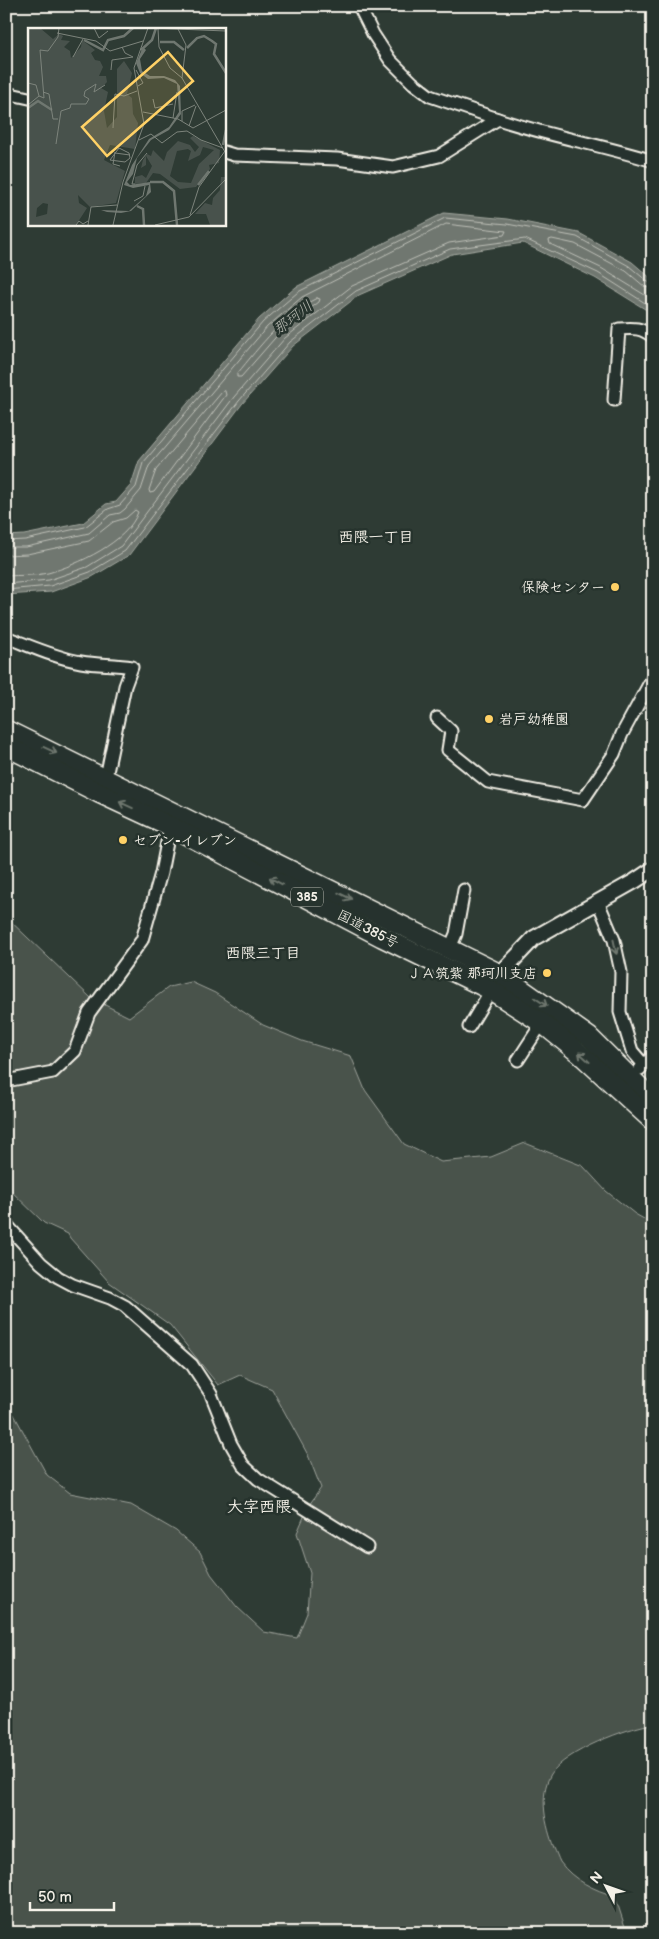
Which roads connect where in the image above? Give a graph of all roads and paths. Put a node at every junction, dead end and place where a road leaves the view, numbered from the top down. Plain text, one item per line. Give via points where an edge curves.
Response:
1 (358, 6) edge
2 (6, 93) edge
3 (28, 98) edge
4 (498, 119) junction
5 (225, 152) edge
6 (653, 161) edge
7 (653, 337) edge
8 (614, 400) dead end
9 (6, 637) edge
10 (653, 677) edge
11 (436, 718) dead end
12 (6, 730) edge
13 (6, 746) edge
14 (106, 778) junction
15 (173, 819) junction
16 (653, 869) edge
17 (464, 890) dead end
18 (598, 902) junction
19 (450, 948) junction
20 (500, 974) junction
21 (491, 990) junction
22 (542, 1023) junction
23 (469, 1028) dead end
24 (653, 1056) edge
25 (518, 1060) dead end
26 (632, 1078) junction
27 (6, 1081) edge
28 (653, 1100) edge
29 (653, 1121) edge
30 (6, 1224) edge
31 (367, 1547) dead end

1 - 4 street via 390,60 413,83 430,96
2 - 3 street
4 - 5 street via 439,156 393,167 337,158
4 - 6 street
7 - 8 street via 645,330 618,329
9 - 14 street via 71,660 132,667
10 - 11 street via 614,754 583,800 488,782 448,750 450,731
12 -> 14 highway, 国道385号 / 385
15 -> 13 highway, 国道385号 / 385 via 98,793
14 - 15 highway, 国道385号 / 385
15 -> 19 highway, 国道385号 / 385
21 -> 15 highway, 国道385号 / 385 via 382,937
15 - 27 street via 142,940 89,1012 76,1052 53,1072
16 - 18 street
17 - 19 street via 456,934
18 - 20 street via 534,938
18 -> 26 street via 614,940 620,972 620,1012 632,1051
19 - 20 highway, 国道385号 / 385
20 - 21 street
20 -> 26 highway, 国道385号 / 385 via 589,1037
21 - 22 highway, 国道385号 / 385
21 - 23 street
22 - 25 street
26 -> 22 highway, 国道385号 / 385 via 579,1052
24 - 26 street
26 - 28 highway, 国道385号 / 385
26 - 29 highway, 国道385号 / 385
30 - 31 street via 58,1277 125,1306 192,1365 211,1394 243,1465 258,1479

